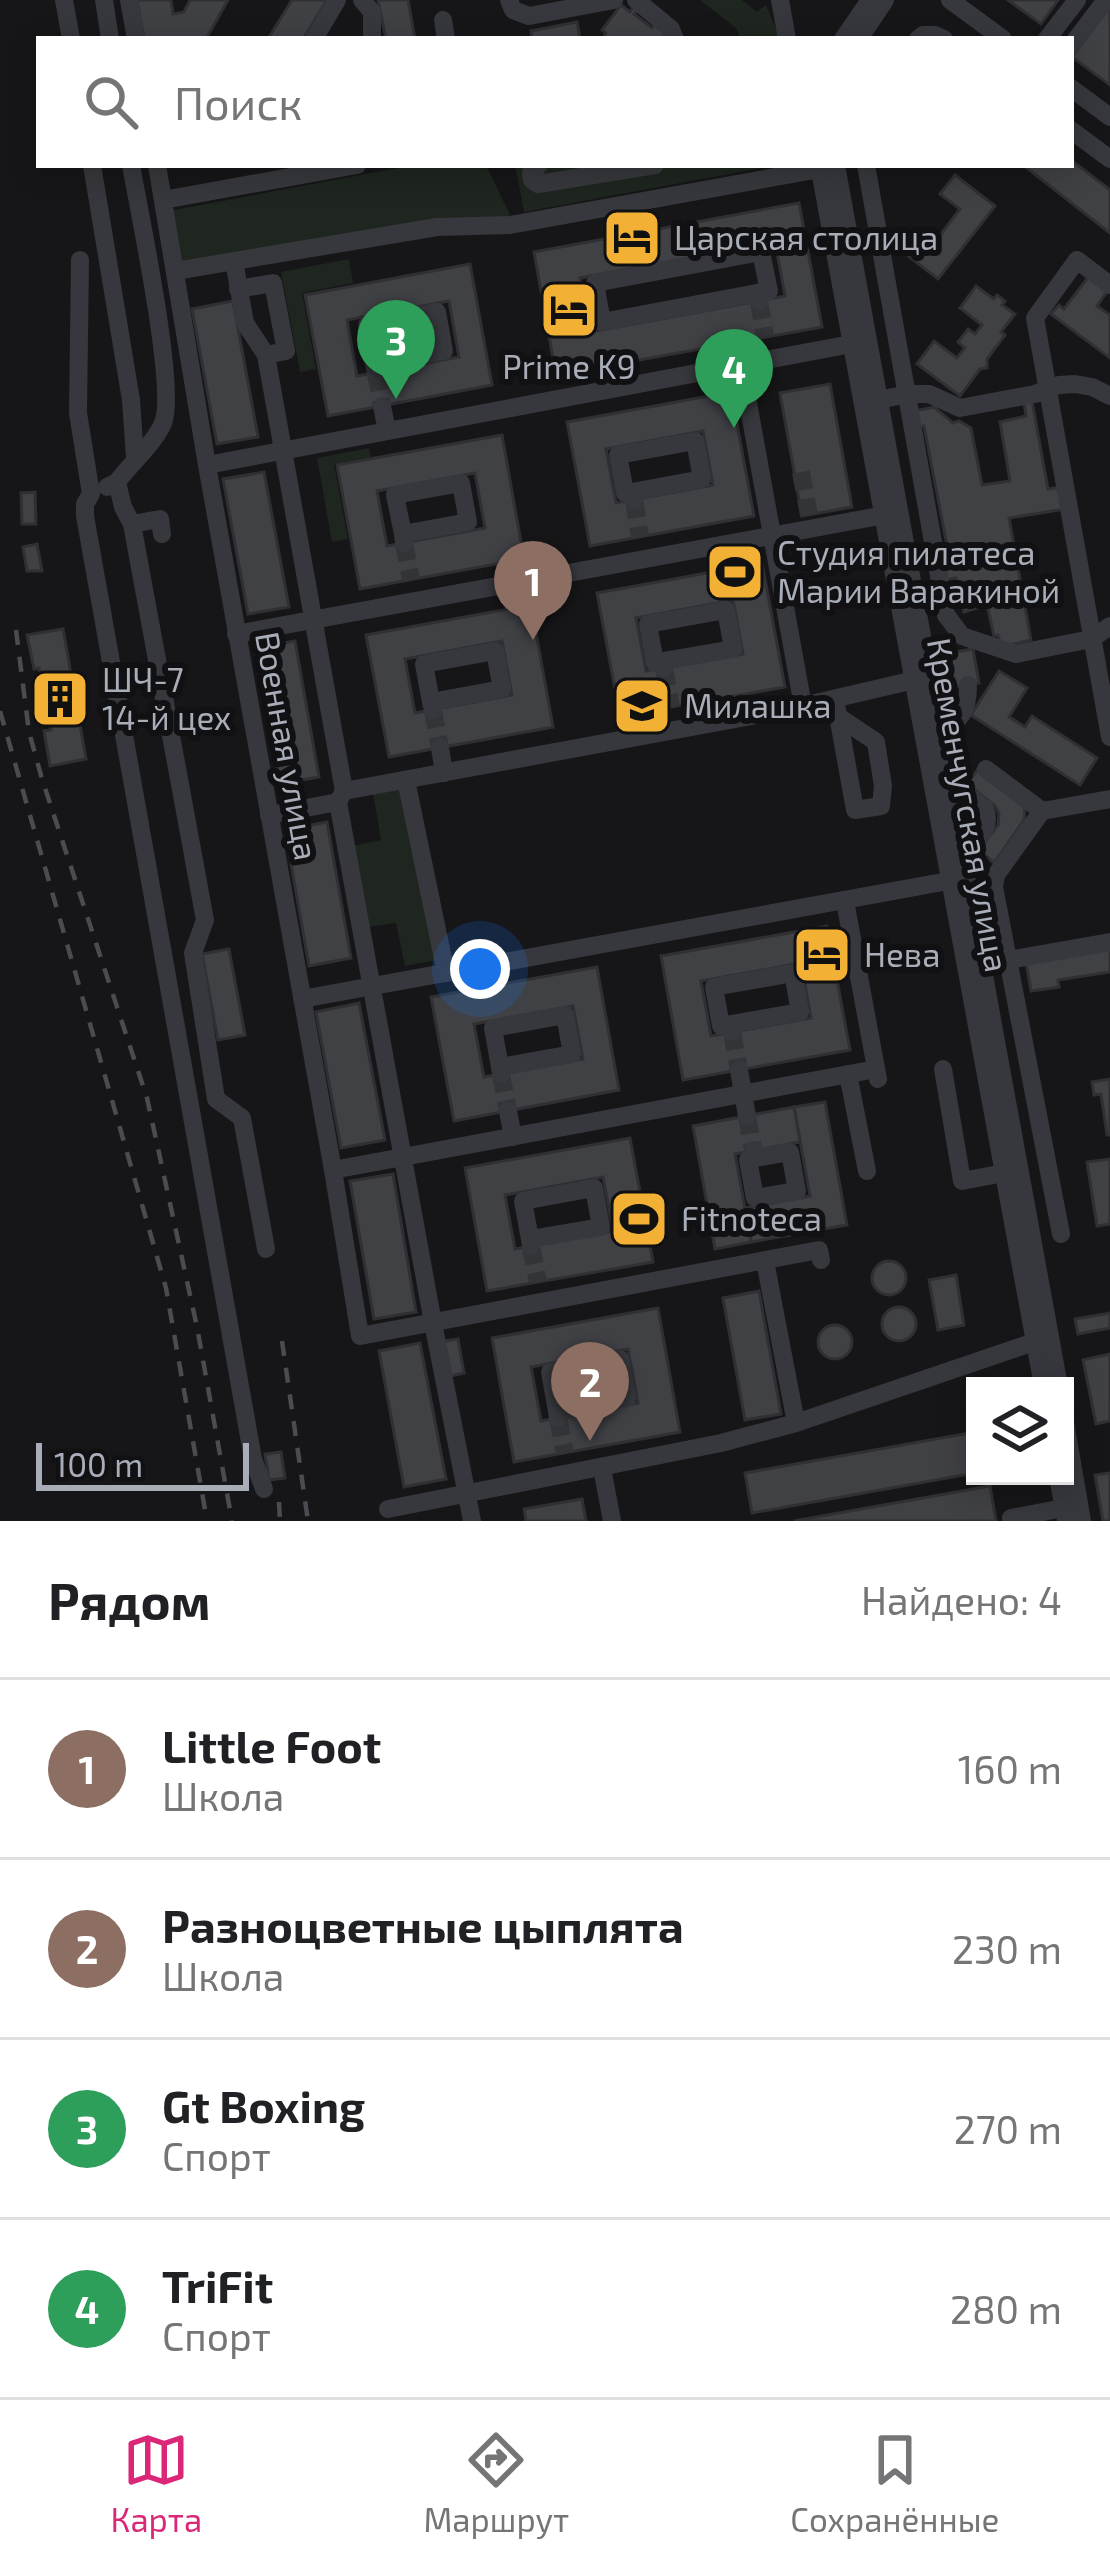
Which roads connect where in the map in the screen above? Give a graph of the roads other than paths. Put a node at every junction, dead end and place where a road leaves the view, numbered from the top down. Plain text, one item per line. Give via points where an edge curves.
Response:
1 (64, 0) edge
2 (104, 0) edge
3 (129, 0) edge
4 (337, 0) edge
5 (362, 0) edge
6 (509, 0) edge
7 (614, 0) edge
8 (636, 0) edge
9 (780, 0) edge
10 (869, 0) edge
11 (885, 0) edge
12 (950, 0) edge
13 (1076, 0) edge
14 (1106, 0) edge
15 (977, 8) edge
16 (70, 36) edge
17 (110, 36) edge
18 (135, 36) edge
19 (316, 36) edge
20 (372, 36) edge
21 (674, 36) edge
22 (786, 36) edge
23 (845, 36) edge
24 (861, 36) edge
25 (1001, 36) edge
26 (1049, 36) edge
27 (1074, 42) edge
28 (1074, 90) edge
29 (1109, 115) edge
30 (1074, 132) edge
31 (1110, 159) edge
32 (158, 168) edge
33 (226, 168) edge
34 (319, 168) edge
35 (536, 168) edge
36 (637, 168) edge
37 (814, 168) edge
38 (825, 168) edge
39 (867, 168) edge
40 (132, 170) edge
41 (93, 173) edge
42 (230, 188) junction
43 (163, 200) junction
44 (80, 260) dead end
45 (233, 262) junction
46 (175, 271) junction
47 (1110, 285) edge
48 (238, 289) junction
49 (758, 297) joint
50 (766, 337) tunnel mouth
51 (860, 342) junction
52 (266, 356) junction
53 (770, 359) junction
54 (741, 364) junction
55 (1046, 390) junction
56 (908, 394) junction
57 (1110, 396) edge
58 (871, 401) junction
59 (382, 406) tunnel mouth
60 (275, 409) junction
61 (254, 412) dead end
62 (387, 431) junction
63 (284, 451) junction
64 (135, 458) junction
65 (207, 465) junction
66 (117, 482) junction
67 (289, 483) junction
68 (266, 487) dead end
69 (92, 494) junction
70 (633, 496) joint
71 (893, 514) junction
72 (132, 524) junction
73 (163, 534) dead end
74 (772, 536) junction
75 (640, 537) tunnel mouth
76 (645, 560) junction
77 (411, 580) tunnel mouth
78 (415, 602) junction
79 (312, 620) junction
80 (1110, 626) edge
81 (236, 634) junction
82 (1091, 639) junction
83 (663, 665) joint
84 (923, 678) junction
85 (968, 685) dead end
86 (803, 706) junction
87 (671, 707) tunnel mouth
88 (837, 708) junction
89 (675, 730) junction
90 (940, 731) junction
91 (1110, 737) edge
92 (440, 748) tunnel mouth
93 (986, 769) dead end
94 (444, 773) junction
95 (406, 780) junction
96 (949, 782) junction
97 (341, 797) junction
98 (1110, 799) edge
99 (1042, 811) junction
100 (269, 815) junction
101 (960, 873) junction
102 (845, 901) junction
103 (1110, 942) edge
104 (1002, 961) junction
105 (446, 973) junction
106 (373, 986) junction
107 (302, 999) junction
108 (731, 1028) joint
109 (943, 1069) dead end
110 (739, 1070) tunnel mouth
111 (838, 1076) junction
112 (743, 1094) junction
113 (508, 1111) tunnel mouth
114 (972, 1113) junction
115 (747, 1116) tunnel mouth
116 (513, 1137) junction
117 (404, 1157) junction
118 (333, 1170) junction
119 (867, 1171) dead end
120 (1004, 1173) junction
121 (1061, 1234) dead end
122 (266, 1249) dead end
123 (821, 1260) dead end
124 (765, 1261) junction
125 (538, 1282) tunnel mouth
126 (541, 1303) junction
127 (433, 1323) junction
128 (1043, 1339) junction
129 (1043, 1377) edge
130 (1056, 1377) edge
131 (796, 1423) junction
132 (565, 1453) tunnel mouth
133 (602, 1468) junction
134 (568, 1474) junction
135 (1074, 1474) edge
136 (1058, 1485) edge
137 (264, 1489) dead end
138 (466, 1493) junction
139 (388, 1508) dead end
140 (1059, 1515) edge
141 (472, 1521) edge
142 (612, 1521) edge
143 (1012, 1521) edge
144 (1082, 1521) edge

1 - 16 street
2 - 17 street
3 - 18 street
4 - 19 street
5 - 20 street
6 - 7 street via 529,16
8 - 21 street
9 - 22 street
10 - 23 street
11 - 24 street
12 - 15 street
13 - 26 street
14 - 27 street
15 - 25 street
28 - 29 street
30 - 31 street
32 - 43 street, Военная улица
33 - 42 street
34 - 42 street
35 - 36 street via 538,184
37 - 45 street via 510,226 437,227
38 - 51 street, Кременчугская улица
39 - 56 street
40 - 41 street
40 - 64 street via 167,391 162,426
41 - 64 street
42 - 43 street
43 - 46 street, Военная улица
44 - 69 street via 78,412
45 - 46 street
45 - 48 street
46 - 65 street, Военная улица
47 - 55 street via 1077,260 1035,318
48 - 52 street via 245,322
48 - 52 street via 274,283 286,351
49 - 49 street via 769,291 761,253 595,283 602,322
50 - 53 street
51 - 53 street
51 - 58 street, Кременчугская улица
52 - 60 street
53 - 54 street
54 - 62 street
54 - 74 street
55 - 56 street via 960,408
55 - 57 street via 1075,384
55 - 82 street
56 - 58 street
56 - 82 street via 952,626 1016,654
58 - 71 street, Кременчугская улица
59 - 62 street
60 - 61 street
60 - 63 street
62 - 63 street
63 - 65 street
63 - 67 street
64 - 66 street
65 - 81 street, Военная улица
66 - 69 street
66 - 72 street
67 - 68 street
67 - 79 street
69 - 137 street via 85,516
70 - 70 street via 702,479 695,441 618,455 625,494
71 - 74 street via 810,522
71 - 84 street, Кременчугская улица
72 - 73 street via 160,519
72 - 122 street via 205,920 193,953 216,1100 242,1118
74 - 76 street
74 - 86 street
75 - 76 street
76 - 78 street
77 - 78 street
78 - 79 street
79 - 81 street
79 - 97 street via 308,655
80 - 82 street
81 - 100 street, Военная улица
82 - 91 street
83 - 83 street via 733,649 726,610 648,624 655,663
84 - 88 street
84 - 90 street, Кременчугская улица
84 - 101 street, Кременчугская улица
85 - 90 street via 956,723
86 - 88 street
86 - 89 street
87 - 89 street
88 - 88 street via 855,810 881,806 876,742
89 - 94 street
90 - 96 street, Кременчугская улица
92 - 94 street
93 - 99 street
94 - 95 street
95 - 97 street
95 - 105 street
96 - 101 street, Кременчугская улица
96 - 101 street via 988,815
97 - 100 street
97 - 106 street via 355,934
98 - 99 street
99 - 104 street via 996,875
100 - 107 street, Военная улица
101 - 102 street
101 - 114 street, Кременчугская улица
101 - 128 street, Кременчугская улица
102 - 105 street
102 - 111 street via 877,1074
103 - 104 street
104 - 121 street
105 - 106 street
106 - 107 street
106 - 117 street via 388,1116
107 - 118 street, Военная улица
108 - 108 street via 800,1012 793,973 714,987 722,1026
109 - 114 street
110 - 112 street
111 - 112 street
111 - 119 street
112 - 115 street
112 - 116 street
113 - 116 street
114 - 120 street, Кременчугская улица
114 - 120 street via 962,1181
116 - 117 street
117 - 118 street
117 - 127 street via 419,1286
118 - 127 street, Военная улица via 360,1336
120 - 128 street, Кременчугская улица
123 - 124 street via 819,1250
124 - 126 street
124 - 131 street
125 - 126 street
126 - 127 street
127 - 138 street via 451,1457
128 - 129 street, Кременчугская улица
128 - 130 street, Кременчугская улица
128 - 131 street
131 - 133 street
132 - 134 street
133 - 134 street
133 - 142 street
134 - 138 street
135 - 144 street
136 - 140 street
138 - 139 street
138 - 141 street
140 - 143 street

